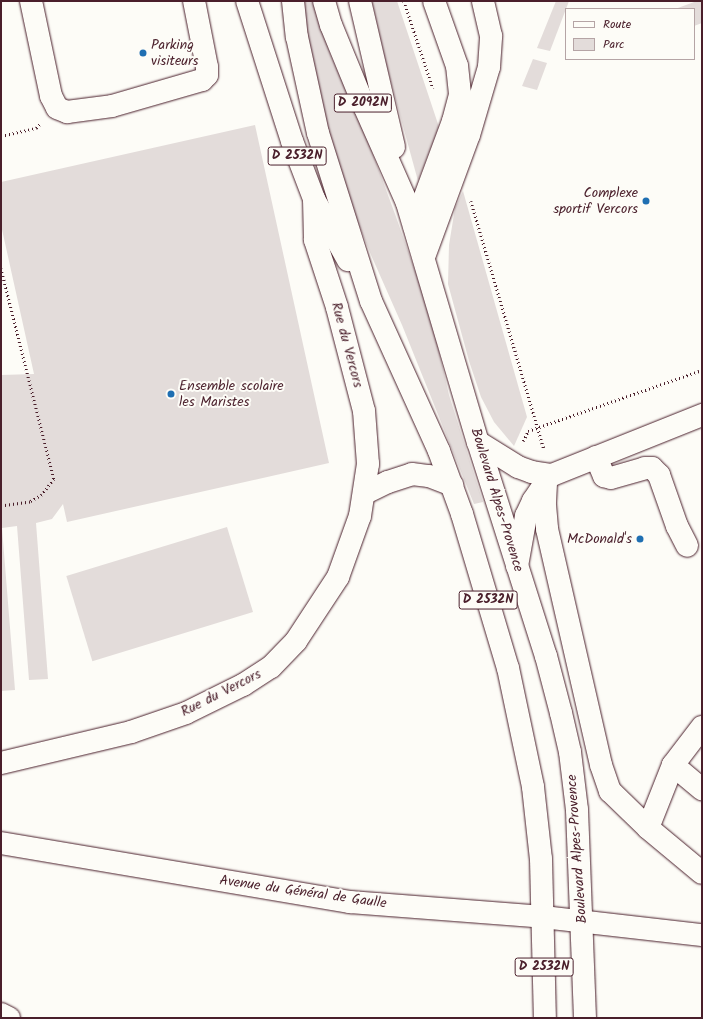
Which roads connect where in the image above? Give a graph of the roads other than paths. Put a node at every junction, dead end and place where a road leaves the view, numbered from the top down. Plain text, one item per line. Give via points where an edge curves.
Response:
1 (31, 1) edge
2 (194, 1) edge
3 (247, 1) edge
4 (293, 1) edge
5 (324, 1) edge
6 (360, 1) edge
7 (434, 1) edge
8 (483, 1) edge
9 (314, 199) junction
10 (407, 203) junction
11 (414, 226) junction
12 (424, 257) junction
13 (371, 301) junction
14 (702, 415) edge
15 (478, 442) junction
16 (596, 457) junction
17 (549, 479) junction
18 (452, 485) junction
19 (364, 494) junction
20 (687, 546) dead end
21 (517, 566) junction
22 (702, 727) edge
23 (1, 763) edge
24 (673, 765) junction
25 (702, 790) edge
26 (648, 828) junction
27 (1, 843) edge
28 (702, 873) edge
29 (543, 917) junction
30 (582, 921) junction
31 (702, 935) edge
32 (1, 1014) edge
33 (9, 1018) edge
34 (545, 1018) edge
35 (585, 1018) edge

1 - 2 main road via 51,96 57,108 67,112 112,106 202,80 207,75 208,67
3 - 9 main road, D 2532N via 292,141
4 - 13 main road, D 2092N via 297,37 318,133
5 - 10 main road, Boulevard Alpes-Provence / D 2092N via 334,32
6 - 10 main road, D 2532N
7 - 11 main road via 457,66 460,94 453,121
8 - 12 main road via 491,36 489,67 469,135
9 - 13 main road, D 2532N
9 - 19 main road, Rue du Vercors via 315,240 337,307 364,411 368,464
10 - 11 main road, Boulevard Alpes-Provence / D 2532N
11 - 12 main road, Boulevard Alpes-Provence / D 2532N
12 - 15 main road, Boulevard Alpes-Provence / D 2532N
13 - 18 main road, D 2532N
14 - 16 main road
15 - 17 main road via 518,467
15 - 21 main road, Boulevard Alpes-Provence / D 2532N
16 - 17 main road
16 - 20 main road via 604,476 611,478 652,468 659,475
17 - 21 main road via 526,516
17 - 26 main road via 545,505 547,529 602,765 610,791
18 - 19 main road via 429,476 412,474
18 - 29 main road, D 2532N via 500,640 520,723 533,787 541,859
19 - 23 main road, Rue du Vercors via 359,519 338,577 296,641 271,666 243,685 186,713 131,732
21 - 30 main road, Boulevard Alpes-Provence / D 2532N via 546,656 570,752 577,810
22 - 24 main road
24 - 25 main road
24 - 26 main road
26 - 28 main road
27 - 29 main road, Avenue du Général de Gaulle via 350,902
29 - 30 main road, Avenue du Général de Gaulle
29 - 34 main road, D 2532N
30 - 31 main road, Avenue du Général de Gaulle
30 - 35 main road, Boulevard Alpes-Provence / D 2532N
32 - 33 main road

